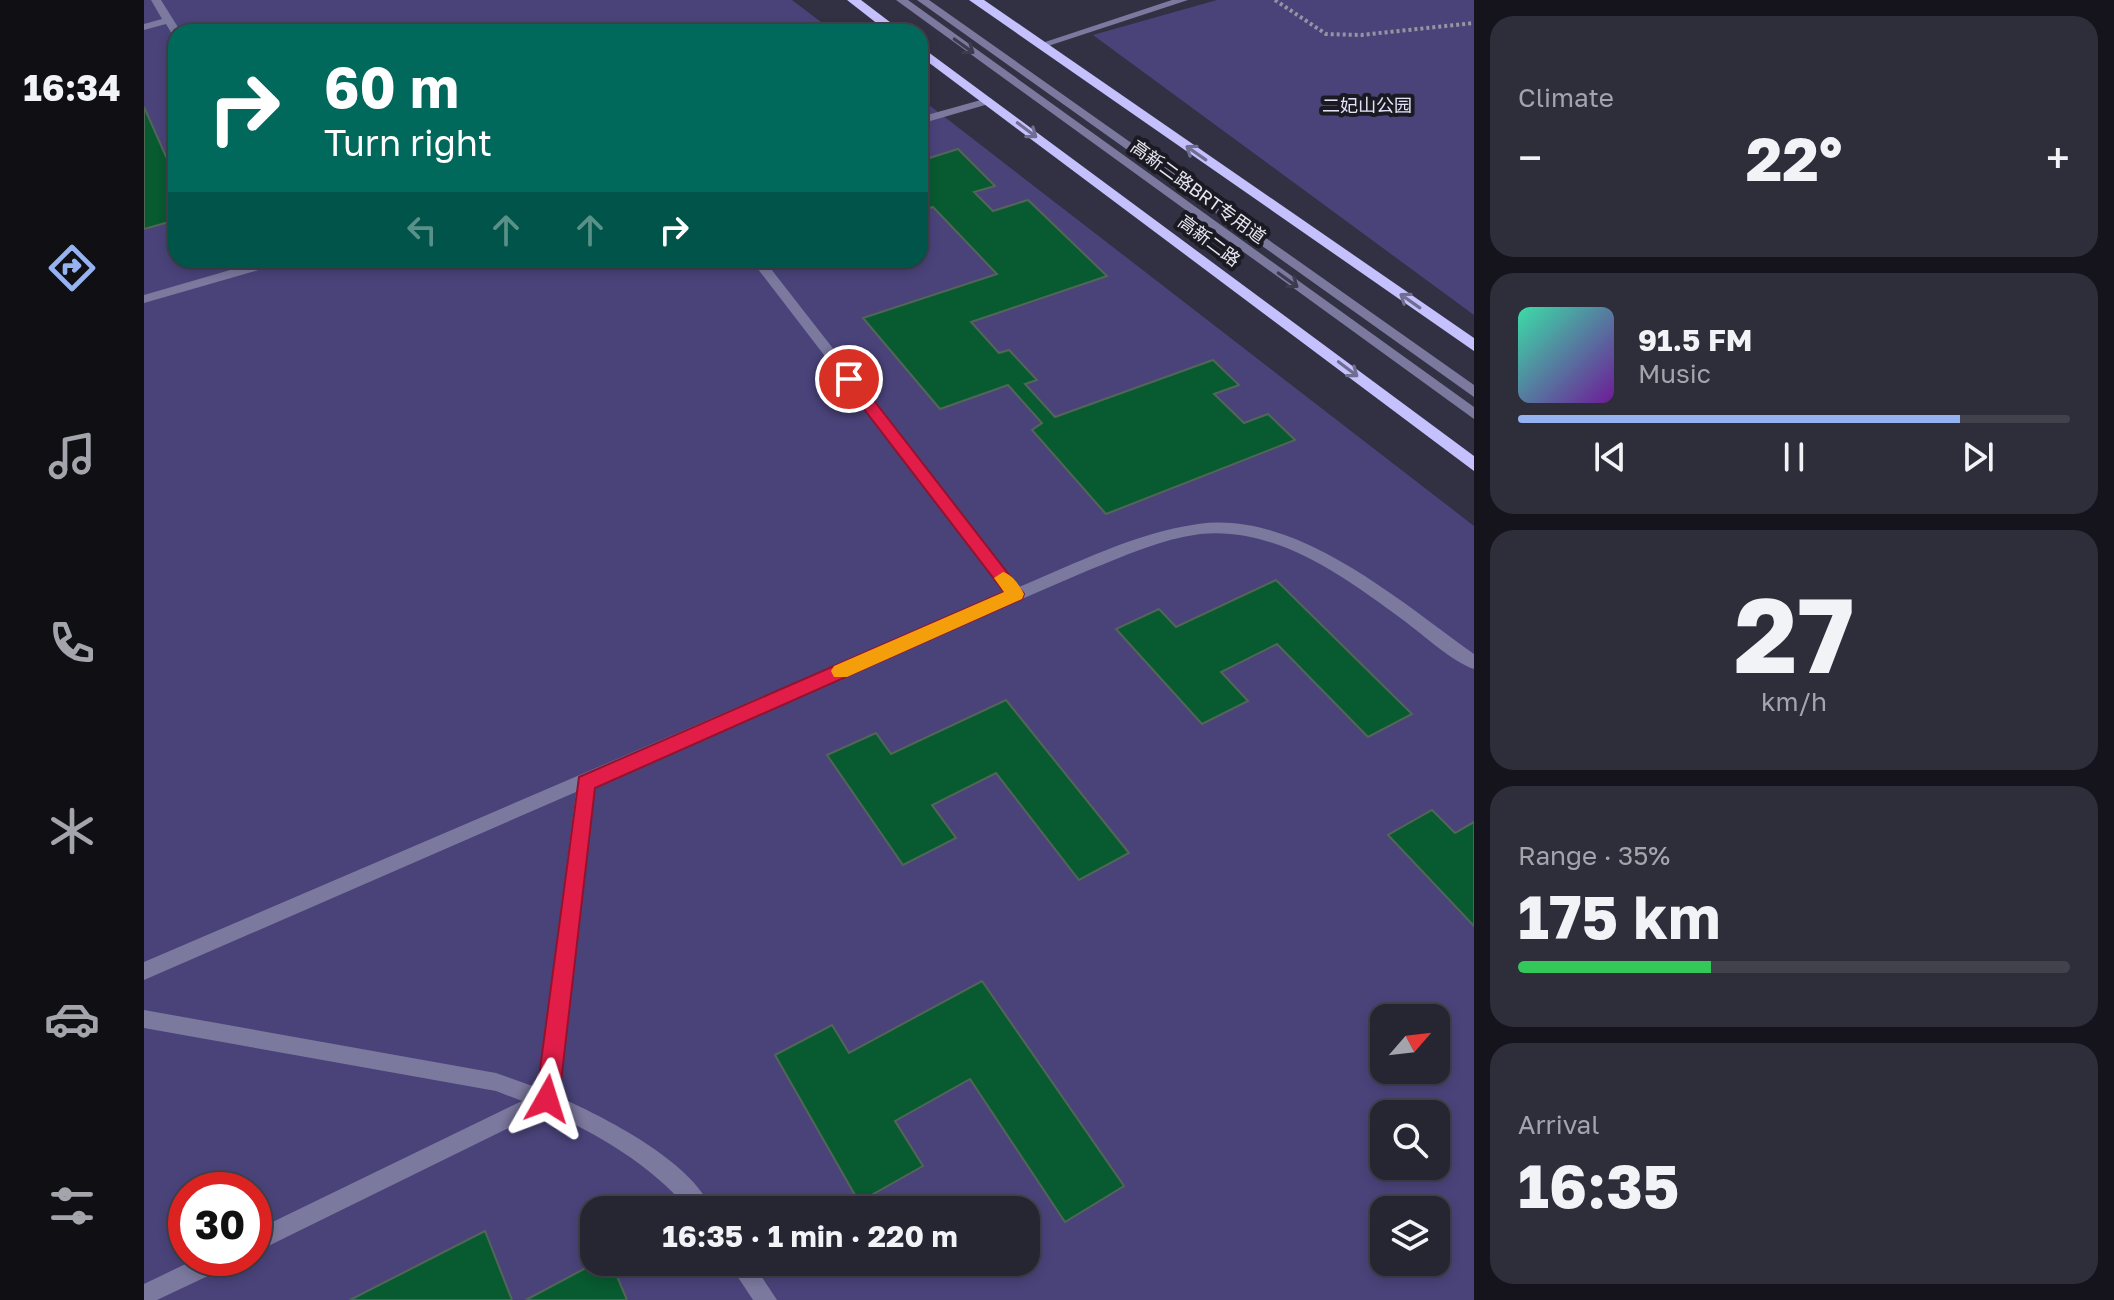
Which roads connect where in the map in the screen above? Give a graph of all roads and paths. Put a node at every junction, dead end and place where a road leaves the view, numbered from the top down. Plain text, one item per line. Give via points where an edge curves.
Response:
1 (156, 0) edge
2 (853, 0) edge
3 (901, 0) edge
4 (922, 0) edge
5 (975, 0) edge
6 (1183, 0) edge
7 (1275, 0) edge
8 (170, 20) junction
9 (1474, 23) edge
10 (172, 24) edge
11 (885, 24) edge
12 (144, 27) edge
13 (1041, 45) junction
14 (928, 56) edge
15 (988, 101) junction
16 (928, 119) edge
17 (251, 268) edge
18 (763, 268) edge
19 (144, 299) edge
20 (1474, 346) edge
21 (1474, 392) edge
22 (1474, 414) edge
23 (1474, 465) edge
24 (1016, 594) junction
25 (1474, 663) edge
26 (586, 783) junction
27 (144, 971) edge
28 (144, 1019) edge
29 (547, 1099) junction
30 (692, 1196) edge
31 (272, 1233) edge
32 (184, 1276) edge
33 (749, 1276) edge
34 (144, 1295) edge
35 (766, 1300) edge

1 - 8 street
2 - 11 main road
3 -> 22 street, 高新二路BRT专用道
4 - 21 street, 高新二路BRT专用道
5 - 13 main road
6 - 13 street
7 - 9 path via 1326,34
8 - 10 street
8 - 12 street
20 -> 13 main road
14 - 15 main road, 高新二路
15 - 16 street
15 -> 23 main road, 高新二路
17 - 19 street
18 - 24 street
24 - 25 street via 1158,538 1203,528 1248,529 1328,561
24 - 26 street
26 - 27 street
26 - 29 street
28 - 29 street via 496,1082
29 - 30 street via 614,1134
29 - 31 street
32 - 34 street
33 - 35 street

